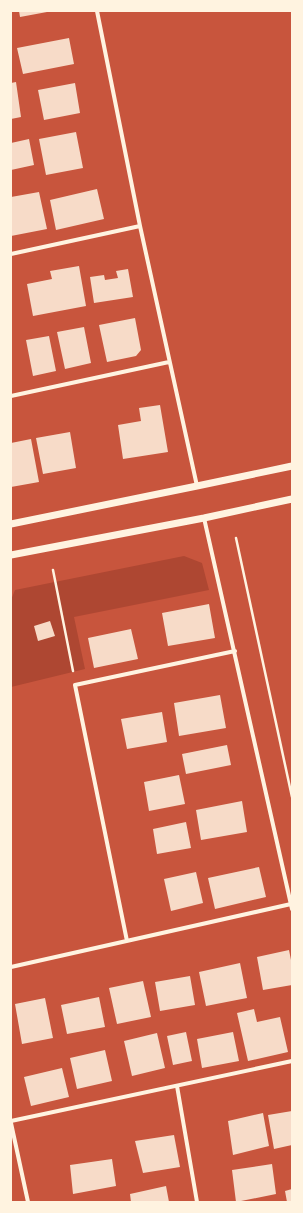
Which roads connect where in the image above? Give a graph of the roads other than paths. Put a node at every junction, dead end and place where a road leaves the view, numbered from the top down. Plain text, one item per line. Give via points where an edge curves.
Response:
1 (97, 11) edge
2 (140, 226) junction
3 (11, 254) edge
4 (170, 362) junction
5 (11, 396) edge
6 (292, 466) edge
7 (197, 486) junction
8 (292, 499) edge
9 (204, 518) junction
10 (11, 524) edge
11 (11, 556) edge
12 (235, 651) junction
13 (291, 904) junction
14 (292, 909) edge
15 (127, 941) junction
16 (11, 967) edge
17 (292, 1061) edge
18 (177, 1086) junction
19 (11, 1122) edge
20 (28, 1202) edge
21 (197, 1202) edge

1 - 2 street
2 - 3 street
2 - 4 street
4 - 5 street
4 - 7 street
6 - 7 street
7 - 10 street
8 - 9 street
9 - 11 street
9 - 12 street
12 - 13 street
12 - 15 street via 76,685
13 - 14 street
13 - 15 street
15 - 16 street
17 - 18 street
18 - 19 street
18 - 21 street
19 - 20 street

